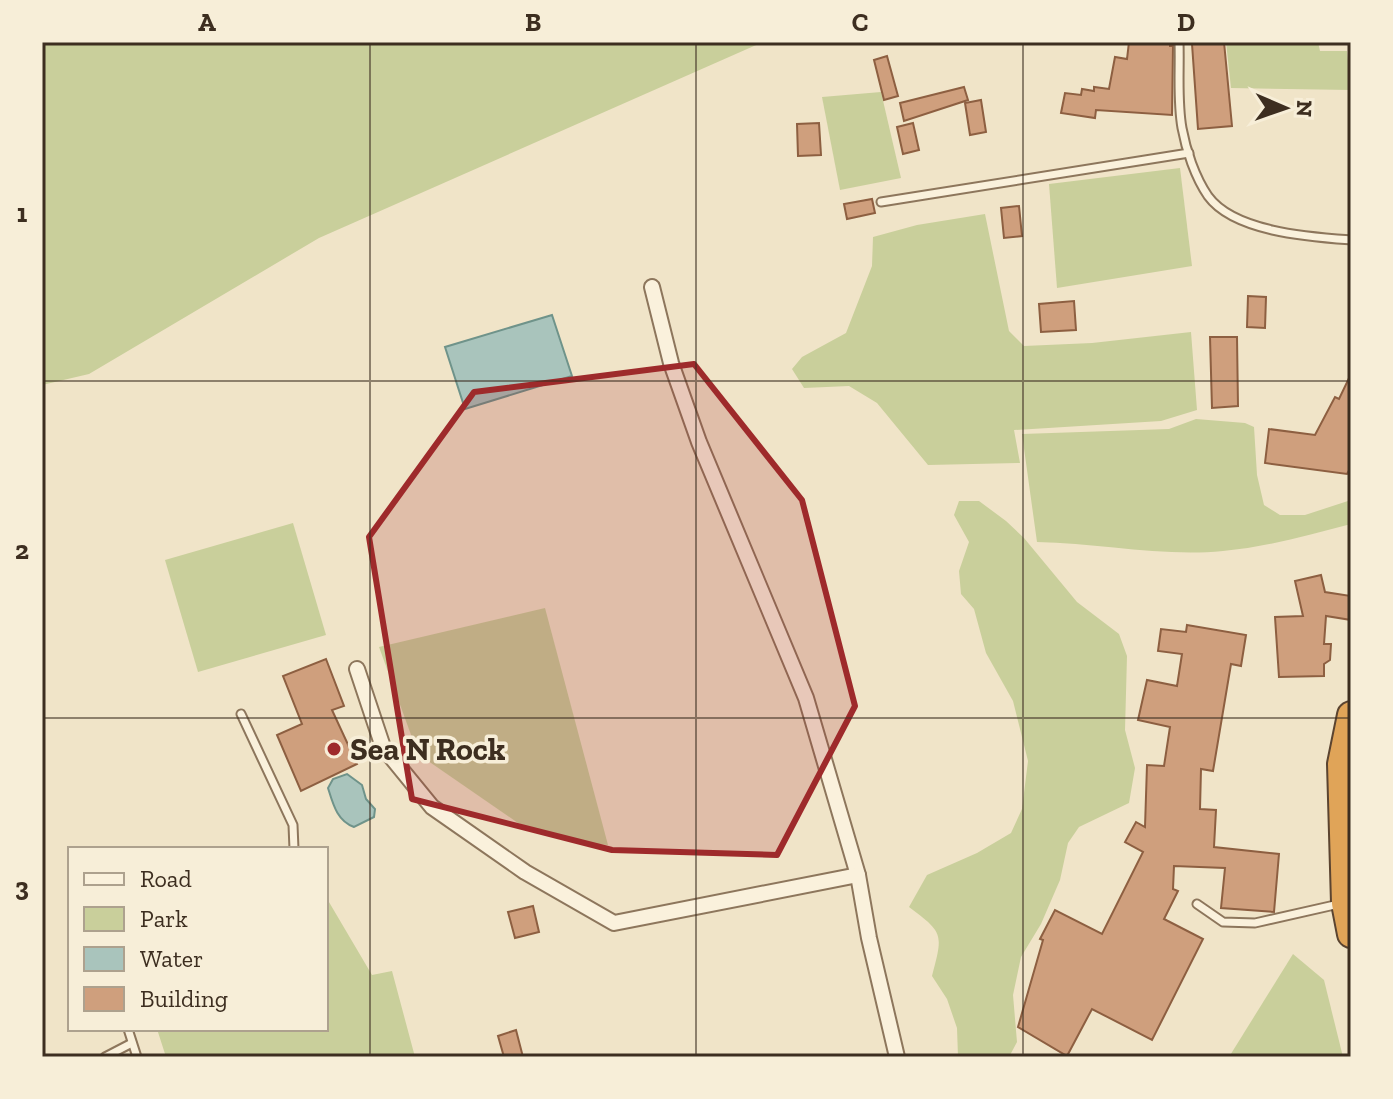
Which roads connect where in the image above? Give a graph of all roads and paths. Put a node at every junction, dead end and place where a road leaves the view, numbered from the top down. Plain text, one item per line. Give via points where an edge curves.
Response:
1 (1179, 42) edge
2 (1189, 153) junction
3 (881, 202) dead end
4 (1351, 240) edge
5 (652, 287) dead end
6 (357, 669) dead end
7 (241, 714) dead end
8 (1351, 715) edge
9 (294, 847) edge
10 (858, 875) junction
11 (1345, 903) junction
12 (1197, 904) dead end
13 (1351, 934) edge
14 (129, 1031) edge
15 (132, 1043) junction
16 (105, 1057) edge
17 (137, 1057) edge
18 (897, 1057) edge

1 - 2 lane via 1182,127
2 - 3 lane
2 - 4 lane via 1210,198 1239,219 1272,230
5 - 10 street via 699,442 806,698
6 - 10 street via 383,747 432,807 525,872 614,923
7 - 9 lane via 293,825
8 - 11 highway via 1341,764
10 - 18 street
11 - 12 lane via 1255,923 1223,922
11 - 13 highway
14 - 15 lane
15 - 16 lane
15 - 17 lane

